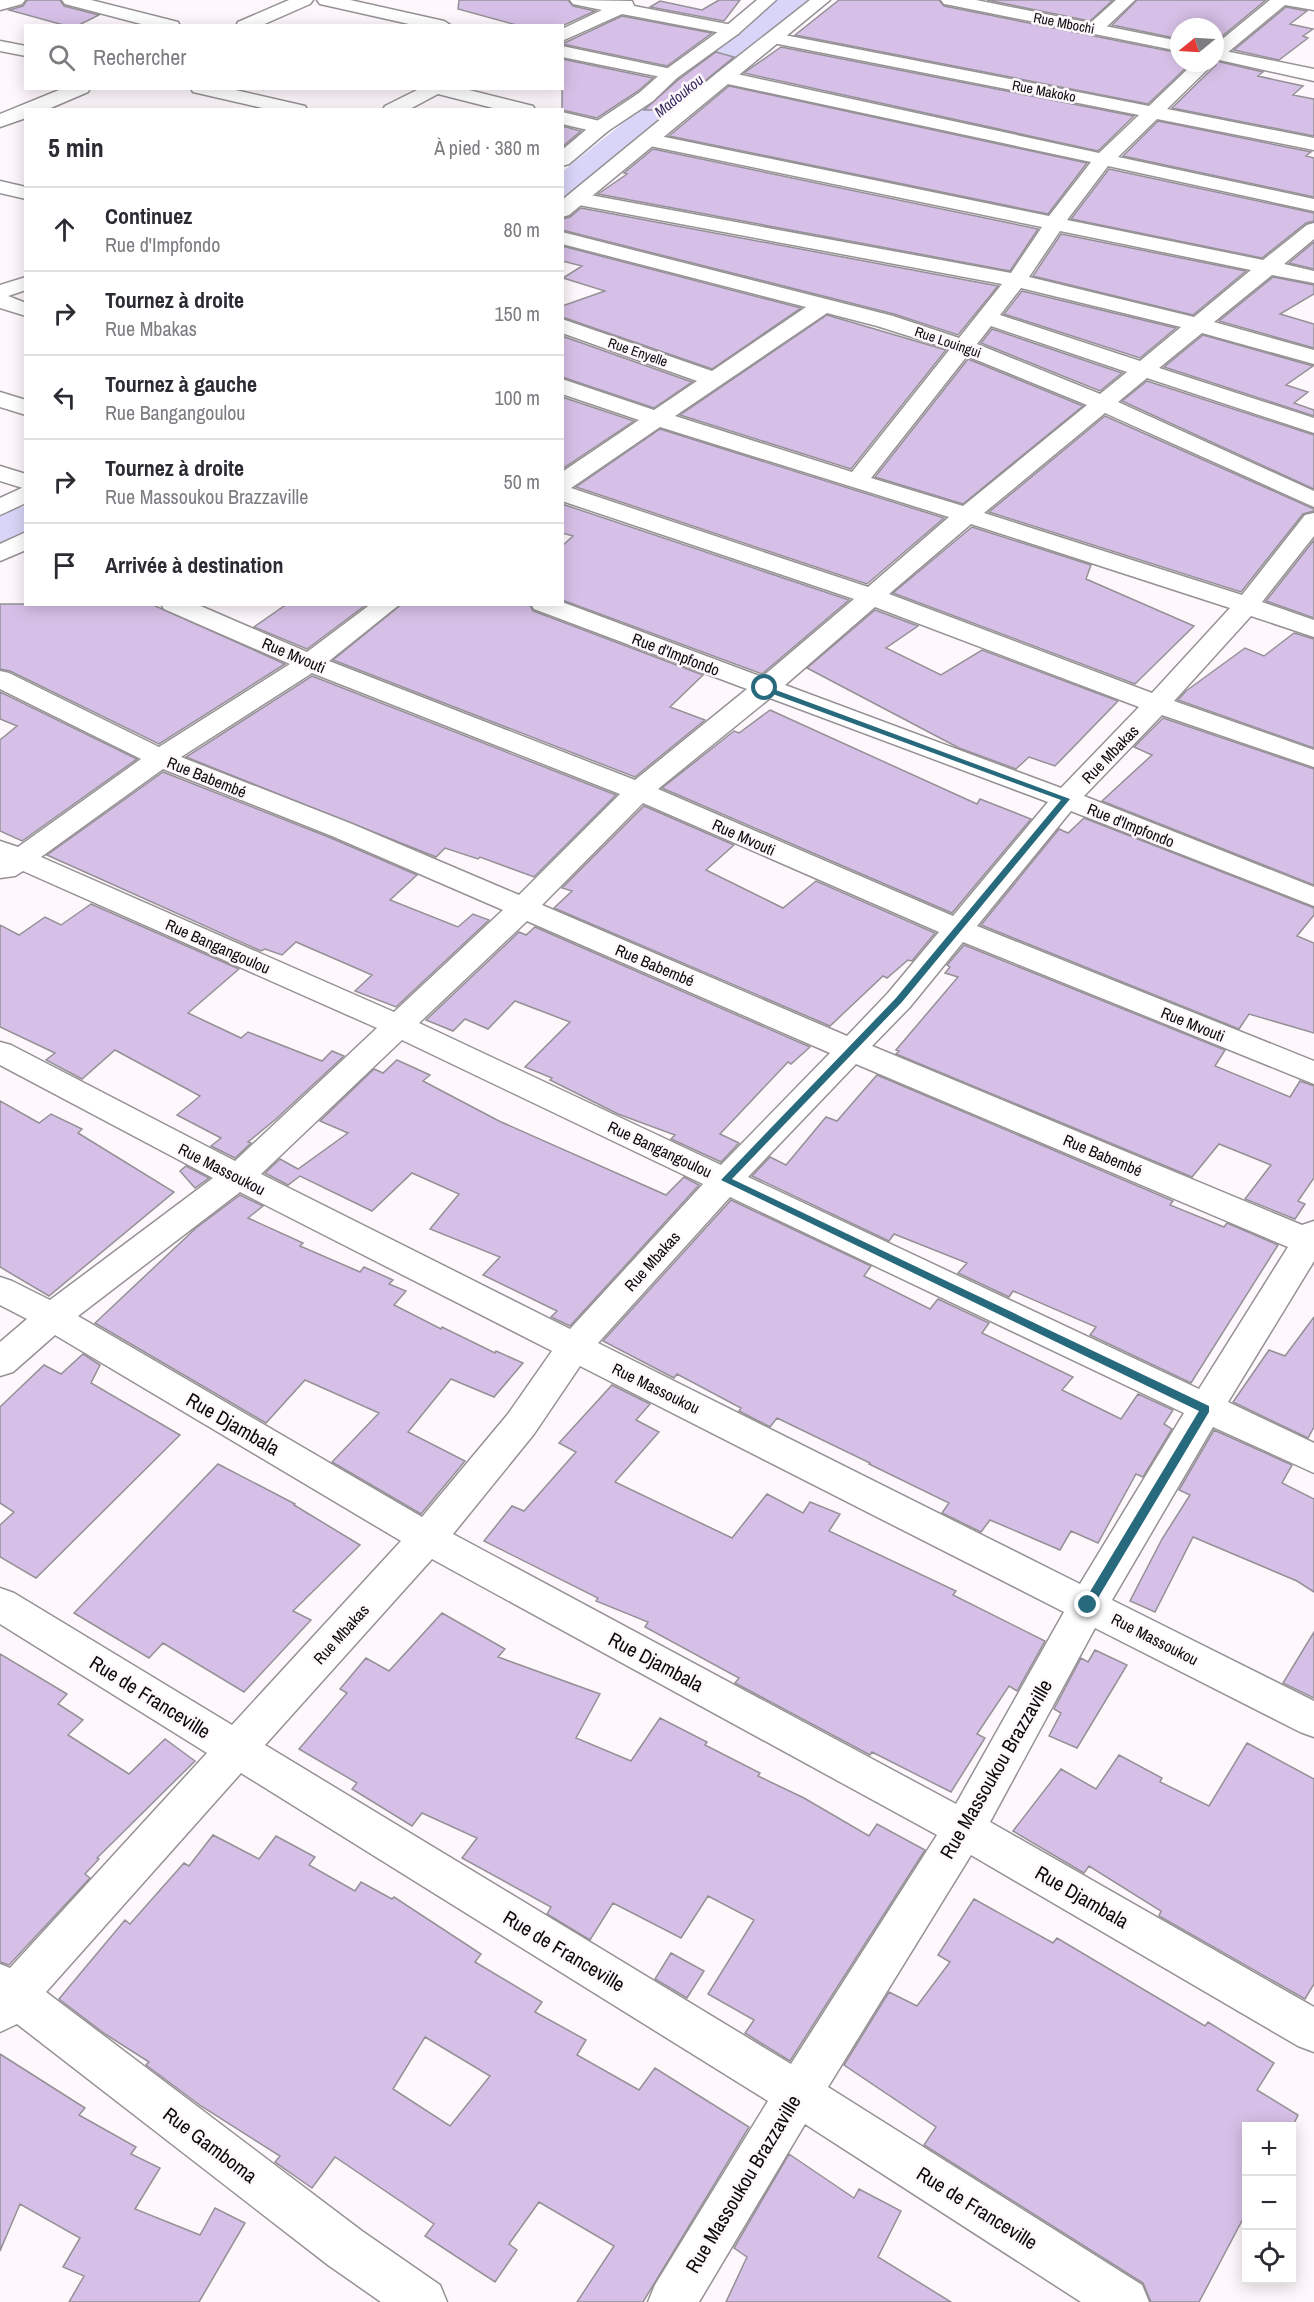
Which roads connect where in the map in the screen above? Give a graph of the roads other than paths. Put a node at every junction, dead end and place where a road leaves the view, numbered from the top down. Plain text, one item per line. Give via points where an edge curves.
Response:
1 (15, 0) edge
2 (71, 0) edge
3 (304, 0) edge
4 (326, 0) edge
5 (579, 0) edge
6 (767, 0) edge
7 (821, 0) edge
8 (950, 0) edge
9 (1126, 0) edge
10 (1283, 0) edge
11 (628, 4) edge
12 (0, 5) edge
13 (1314, 5) edge
14 (164, 24) edge
15 (249, 24) edge
16 (435, 24) edge
17 (1094, 29) junction
18 (732, 30) junction
19 (564, 35) edge
20 (774, 38) junction
21 (1170, 44) edge
22 (0, 46) edge
23 (1224, 47) edge
24 (24, 51) edge
25 (564, 51) edge
26 (1224, 56) edge
27 (1195, 72) edge
28 (671, 74) junction
29 (1314, 75) edge
30 (723, 77) junction
31 (76, 90) edge
32 (209, 90) edge
33 (432, 90) edge
34 (444, 90) edge
35 (31, 108) edge
36 (289, 108) edge
37 (396, 108) edge
38 (518, 108) edge
39 (1153, 112) junction
40 (564, 118) edge
41 (602, 127) junction
42 (650, 140) junction
43 (1314, 144) edge
44 (564, 158) edge
45 (1104, 159) junction
46 (0, 187) edge
47 (24, 193) edge
48 (571, 205) edge
49 (1314, 205) edge
50 (1055, 225) junction
51 (1314, 229) edge
52 (564, 239) edge
53 (1270, 267) junction
54 (20, 276) edge
55 (1314, 277) edge
56 (1016, 280) junction
57 (0, 292) edge
58 (0, 301) edge
59 (822, 306) junction
60 (24, 309) edge
61 (987, 318) junction
62 (1199, 325) junction
63 (564, 326) edge
64 (965, 347) junction
65 (1314, 357) edge
66 (1143, 369) junction
67 (714, 379) junction
68 (564, 387) edge
69 (0, 399) edge
70 (1103, 403) junction
71 (24, 407) edge
72 (656, 419) junction
73 (1314, 426) edge
74 (0, 473) edge
75 (24, 481) edge
76 (564, 482) edge
77 (856, 482) junction
78 (24, 494) edge
79 (564, 494) edge
80 (1314, 500) edge
81 (0, 508) edge
82 (968, 514) junction
83 (1314, 520) edge
84 (24, 540) edge
85 (0, 554) edge
86 (870, 597) junction
87 (1247, 605) junction
88 (178, 606) edge
89 (385, 606) edge
90 (548, 606) edge
91 (1314, 630) edge
92 (310, 663) junction
93 (0, 679) edge
94 (765, 688) junction
95 (1157, 704) junction
96 (160, 758) junction
97 (1314, 759) edge
98 (639, 791) junction
99 (1066, 799) junction
100 (7, 861) edge
101 (1314, 897) edge
102 (523, 908) junction
103 (956, 928) junction
104 (397, 1024) junction
105 (850, 1049) junction
106 (0, 1052) edge
107 (1314, 1073) edge
108 (238, 1178) junction
109 (726, 1180) junction
110 (1312, 1240) edge
111 (0, 1290) edge
112 (52, 1317) junction
113 (574, 1347) junction
114 (0, 1363) edge
115 (1205, 1409) junction
116 (1314, 1460) edge
117 (427, 1538) junction
118 (0, 1604) edge
119 (1088, 1605) junction
120 (1314, 1720) edge
121 (237, 1751) junction
122 (964, 1829) junction
123 (5, 1997) edge
124 (1314, 2031) edge
125 (798, 2094) junction
126 (423, 2302) edge
127 (672, 2302) edge
128 (1125, 2302) edge

1 - 12 street
2 - 14 street
3 - 15 street
4 - 16 street
5 - 11 street
6 - 18 street
7 - 20 street
8 - 17 street, Rue Mbochi
9 - 17 street
10 - 13 street
10 - 23 street
11 - 18 street
11 - 19 street
17 - 21 street, Rue Mbochi
18 - 28 street
20 - 30 street
20 - 39 street, Rue Makoko
22 - 24 street
25 - 28 street
26 - 29 street
27 - 39 street
28 - 41 street via 646,98
30 - 42 street
30 - 45 street
31 - 35 street
32 - 36 street
33 - 37 street
34 - 38 street
39 - 43 street, Rue Makoko
39 - 45 street
40 - 41 street
41 - 44 street
42 - 48 street
42 - 50 street
45 - 49 street
45 - 50 street
46 - 47 street
48 - 56 street
50 - 53 street
50 - 56 street
51 - 53 street
52 - 59 street, Rue Louingui
53 - 55 street
53 - 62 street
54 - 57 street
56 - 61 street
56 - 62 street
58 - 60 street
59 - 64 street, Rue Louingui
59 - 67 street
61 - 64 street
61 - 66 street
62 - 65 street
62 - 66 street
63 - 67 street, Rue Enyelle
64 - 70 street, Rue Louingui
64 - 77 street
66 - 70 street
66 - 73 street
67 - 72 street
68 - 72 street
69 - 71 street
70 - 80 street, Rue Louingui
70 - 82 street
72 - 76 street
72 - 77 street
74 - 75 street
77 - 82 street
78 - 81 street
79 - 86 street
82 - 86 street
82 - 87 street
83 - 87 street, Rue Mbakas
84 - 85 street
86 - 94 street
86 - 95 street
87 - 91 street
87 - 95 street, Rue Mbakas
88 - 92 street, Rue Mvouti
89 - 92 street
90 - 94 street, Rue d'Impfondo
92 - 96 street
92 - 98 street, Rue Mvouti
93 - 96 street, Rue Babembé
94 - 98 street
94 - 99 street, Rue d'Impfondo
95 - 97 street
95 - 99 street, Rue Mbakas
96 - 100 street
96 - 102 street, Rue Babembé
98 - 102 street
98 - 103 street, Rue Mvouti
99 - 101 street, Rue d'Impfondo
99 - 103 street, Rue Mbakas
100 - 104 street, Rue Bangangoulou
102 - 104 street
102 - 105 street, Rue Babembé
103 - 105 street, Rue Mbakas via 899,1000
103 - 107 street, Rue Mvouti
104 - 108 street
104 - 109 street, Rue Bangangoulou
105 - 109 street, Rue Mbakas
105 - 110 street, Rue Babembé
106 - 108 street, Rue Massoukou
108 - 112 street
108 - 113 street, Rue Massoukou
109 - 113 street, Rue Mbakas
109 - 115 street, Rue Bangangoulou
110 - 115 street, Rue Massoukou Brazzaville
111 - 112 street, Rue Djambala
112 - 114 street
112 - 117 street, Rue Djambala
113 - 117 street, Rue Mbakas via 521,1424
113 - 119 street, Rue Massoukou
115 - 116 street, Rue Bangangoulou
115 - 119 street, Rue Massoukou Brazzaville
117 - 121 street, Rue Mbakas
117 - 122 street, Rue Djambala
118 - 121 street, Rue de Franceville
119 - 120 street, Rue Massoukou
119 - 122 street, Rue Massoukou Brazzaville
121 - 123 street, Rue Mbakas
121 - 125 street, Rue de Franceville
122 - 124 street, Rue Djambala
122 - 125 street, Rue Massoukou Brazzaville
123 - 126 street, Rue Gamboma
125 - 127 street, Rue Massoukou Brazzaville
125 - 128 street, Rue de Franceville

